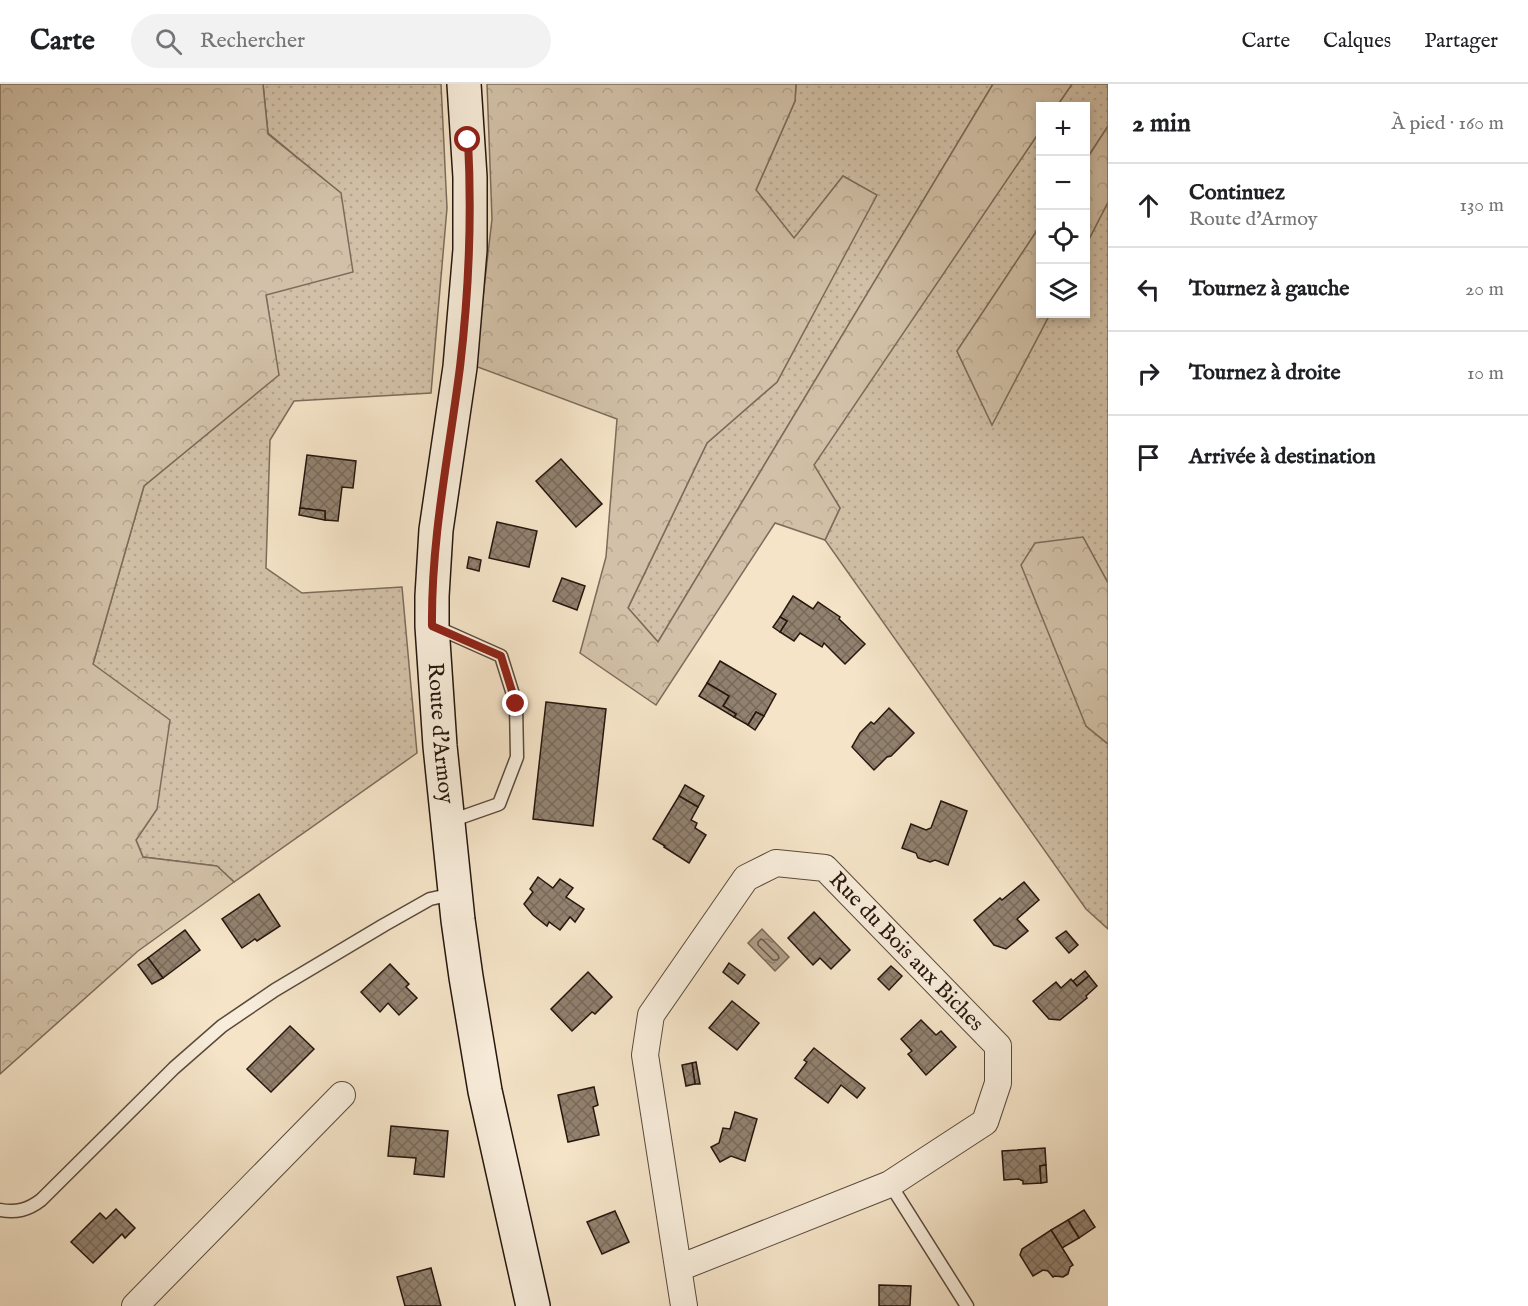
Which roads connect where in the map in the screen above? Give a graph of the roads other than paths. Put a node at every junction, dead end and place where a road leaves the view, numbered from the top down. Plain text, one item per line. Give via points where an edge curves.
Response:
1 (464, 84) edge
2 (432, 626) junction
3 (448, 819) junction
4 (455, 893) junction
5 (342, 1095) dead end
6 (890, 1184) junction
7 (0, 1210) edge
8 (679, 1268) junction
9 (135, 1306) edge
10 (534, 1306) edge
11 (684, 1306) edge
12 (967, 1306) edge

1 - 2 main road, Route d'Armoy via 470,250 460,367 436,530
2 - 3 main road, Route d'Armoy
2 - 3 lane via 501,656 516,704 517,757 499,804
3 - 4 main road, Route d'Armoy
4 - 7 lane via 422,903 248,1007 174,1068 42,1200 21,1211
4 - 10 main road, Route d'Armoy via 485,1091
5 - 9 street
6 - 8 street, Rue du Bois aux Biches
6 - 8 street, Rue du Bois aux Biches via 985,1122 998,1083 998,1046 825,868 776,863 746,878 651,1016 645,1055
6 - 12 lane
8 - 11 street, Rue du Bois aux Biches

